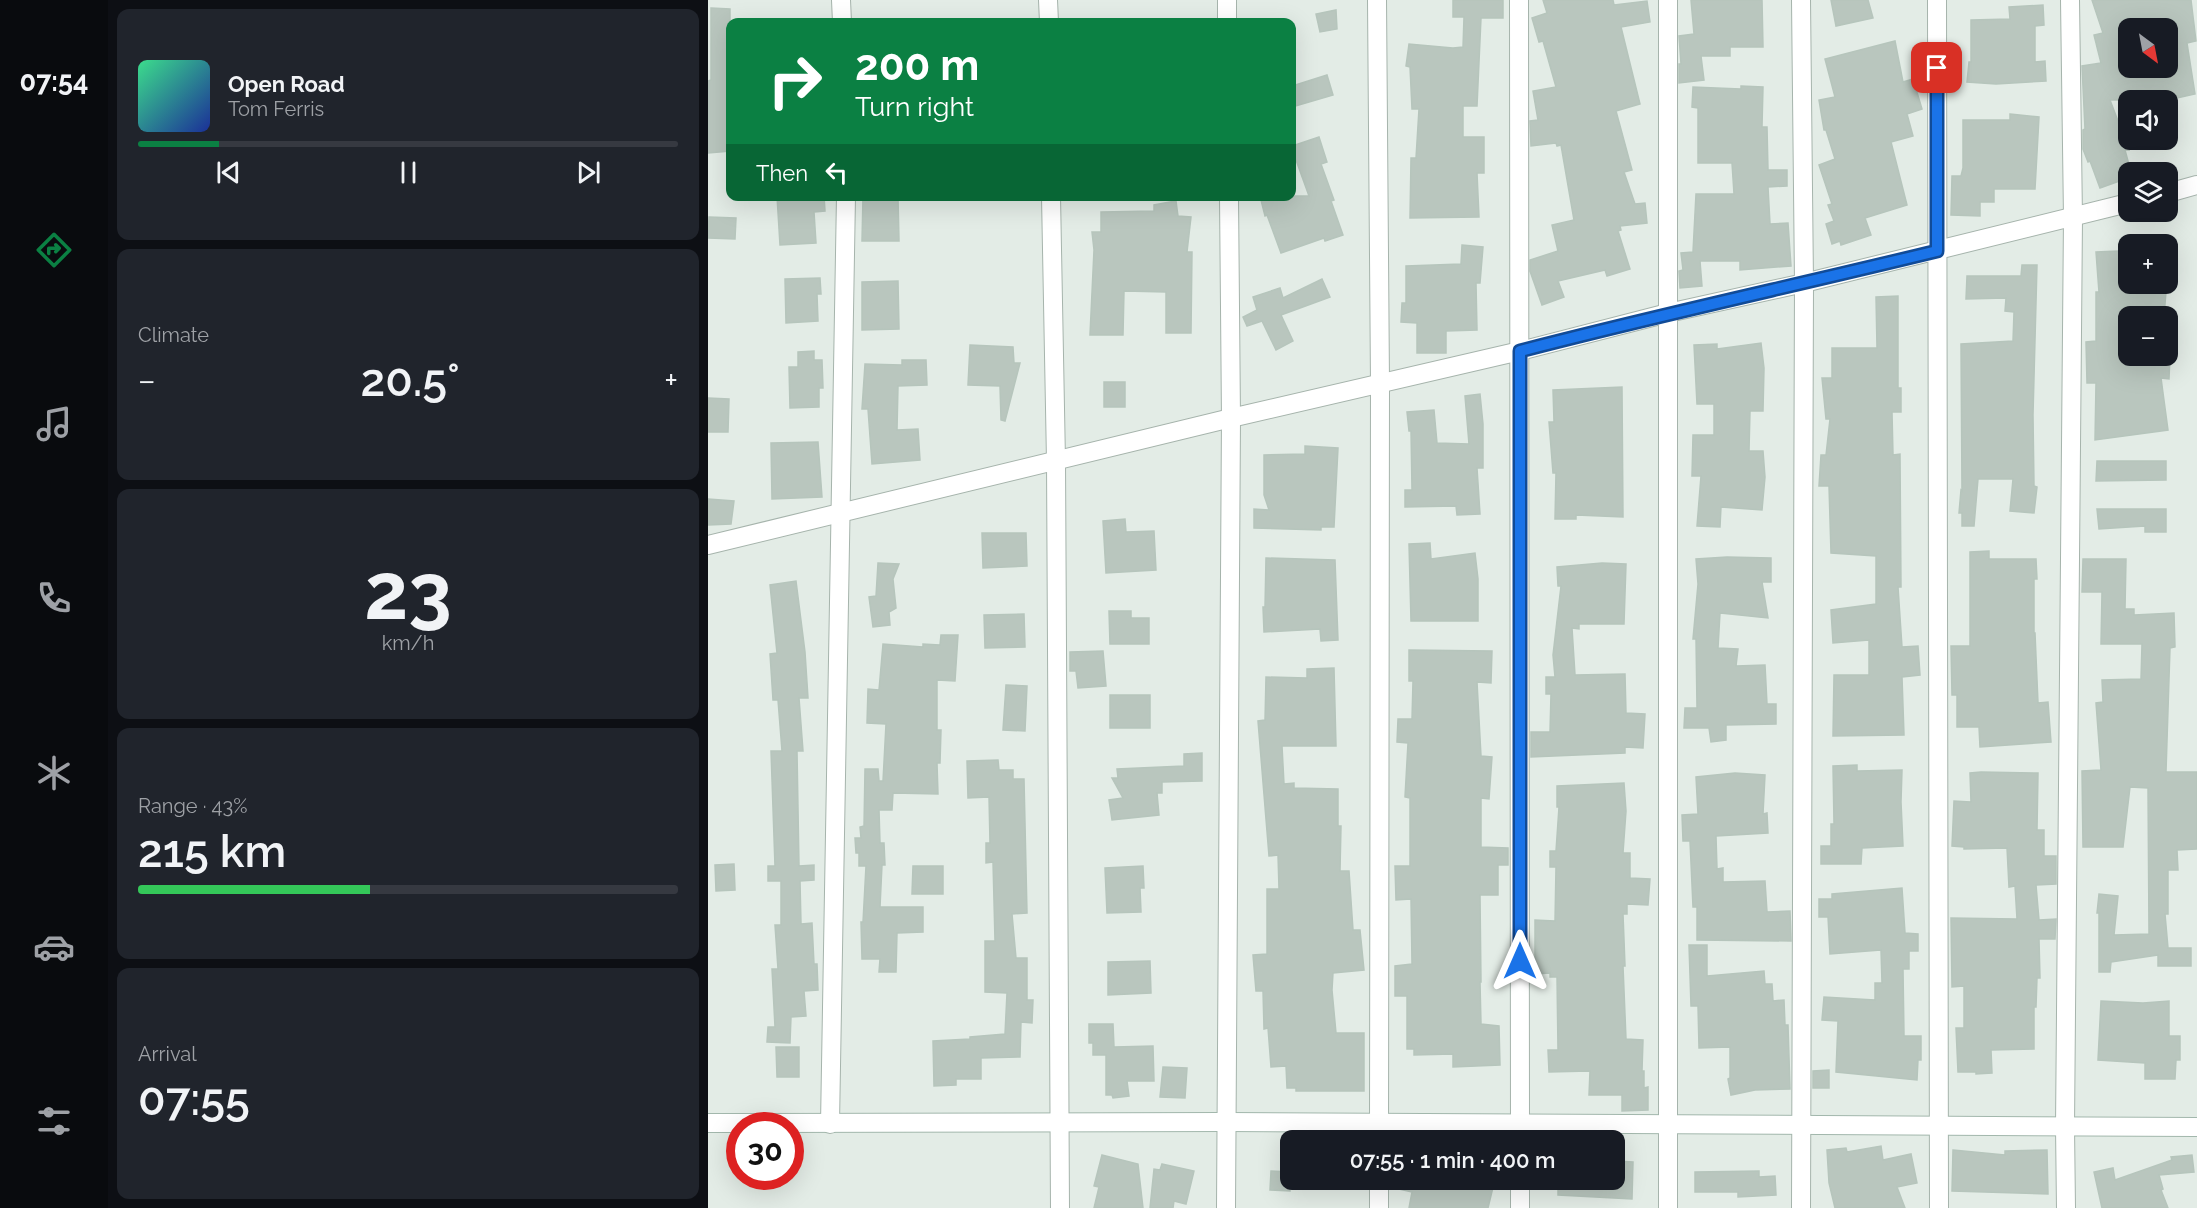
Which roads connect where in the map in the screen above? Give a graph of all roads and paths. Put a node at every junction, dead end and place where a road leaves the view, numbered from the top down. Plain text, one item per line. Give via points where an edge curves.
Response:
1 (842, 0) edge
2 (1048, 0) edge
3 (1227, 0) edge
4 (1377, 0) edge
5 (1519, 0) edge
6 (1668, 0) edge
7 (1801, 0) edge
8 (1937, 0) edge
9 (2070, 0) edge
10 (842, 18) edge
11 (1048, 18) edge
12 (1227, 18) edge
13 (2197, 185) edge
14 (2178, 190) edge
15 (846, 201) edge
16 (1051, 201) edge
17 (1229, 201) edge
18 (2118, 206) edge
19 (2073, 218) junction
20 (1937, 251) junction
21 (1804, 283) junction
22 (1668, 313) junction
23 (1520, 351) junction
24 (1380, 383) junction
25 (1231, 418) junction
26 (1056, 461) junction
27 (840, 514) junction
28 (708, 545) edge
29 (708, 1122) edge
30 (1060, 1122) junction
31 (1226, 1122) junction
32 (830, 1124) junction
33 (1668, 1125) junction
34 (1800, 1126) junction
35 (1939, 1126) junction
36 (2065, 1127) junction
37 (2197, 1127) edge
38 (1362, 1130) edge
39 (1379, 1130) edge
40 (1520, 1130) edge
41 (1562, 1130) edge
42 (1379, 1190) edge
43 (1520, 1190) edge
44 (1060, 1208) edge
45 (1226, 1208) edge
46 (1379, 1208) edge
47 (1520, 1208) edge
48 (1668, 1208) edge
49 (1801, 1208) edge
50 (1939, 1208) edge
51 (2066, 1208) edge

1 - 10 street
2 - 11 street
3 - 12 street
4 - 24 street
5 - 23 street
6 - 22 street
7 - 21 street
8 - 20 street
9 - 19 street
13 - 14 street
15 - 27 street
16 - 26 street
17 - 25 street
18 - 19 street
19 - 20 street
19 - 36 street
20 - 21 street
20 - 35 street
21 - 22 street
21 - 34 street
22 - 23 street
22 - 33 street
23 - 24 street
23 - 40 street
24 - 25 street
24 - 39 street
25 - 26 street
25 - 31 street
26 - 27 street
26 - 30 street
27 - 28 street
27 - 32 street
29 - 32 street
30 - 31 street
30 - 32 street
30 - 44 street
31 - 38 street
31 - 45 street
33 - 34 street
33 - 41 street
33 - 48 street
34 - 35 street
34 - 49 street
35 - 36 street
35 - 50 street
36 - 37 street
36 - 51 street
42 - 46 street
43 - 47 street

